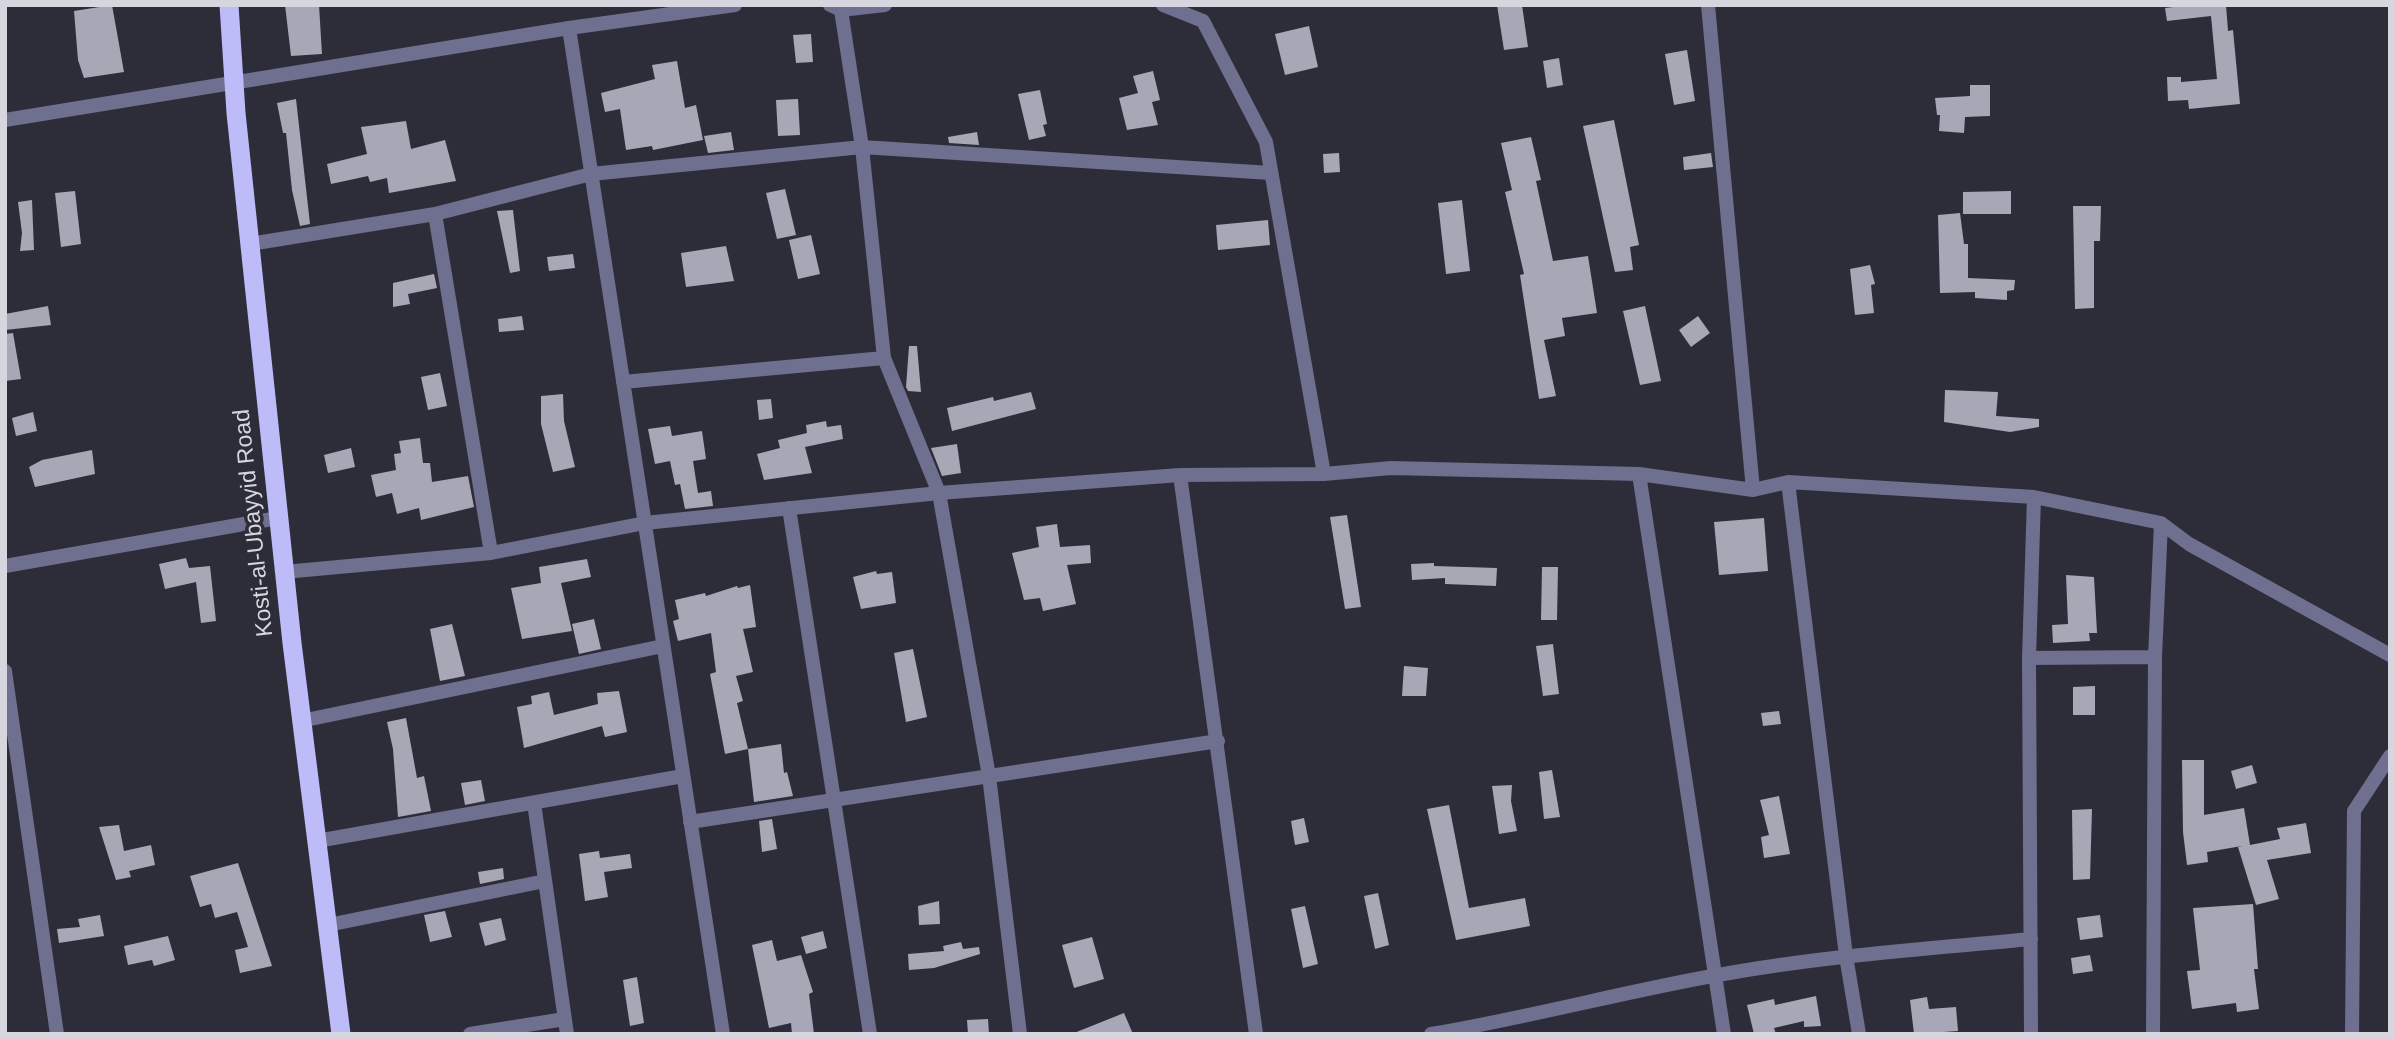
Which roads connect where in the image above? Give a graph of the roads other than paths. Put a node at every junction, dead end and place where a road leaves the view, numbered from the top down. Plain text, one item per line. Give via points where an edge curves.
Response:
1 (229, 5) edge
2 (735, 5) edge
3 (885, 5) edge
4 (1163, 5) edge
5 (1708, 5) edge
6 (836, 8) edge
7 (569, 28) junction
8 (234, 84) junction
9 (5, 120) edge
10 (862, 147) junction
11 (1271, 173) junction
12 (591, 174) junction
13 (435, 214) junction
14 (250, 244) junction
15 (884, 358) junction
16 (623, 382) junction
17 (1325, 474) junction
18 (1639, 474) junction
19 (1180, 475) junction
20 (1788, 482) junction
21 (1753, 491) junction
22 (939, 493) junction
23 (2034, 497) junction
24 (789, 508) junction
25 (278, 518) junction
26 (645, 523) junction
27 (2161, 523) junction
28 (491, 552) junction
29 (5, 566) edge
30 (284, 572) junction
31 (663, 646) junction
32 (2390, 655) edge
33 (2155, 657) junction
34 (2029, 658) junction
35 (5, 671) edge
36 (301, 721) junction
37 (1218, 741) junction
38 (2390, 756) edge
39 (683, 776) junction
40 (989, 776) junction
41 (834, 800) junction
42 (534, 803) junction
43 (690, 822) junction
44 (317, 841) junction
45 (545, 881) junction
46 (328, 925) junction
47 (2031, 939) junction
48 (1846, 956) junction
49 (1717, 975) junction
50 (566, 1026) edge
51 (1514, 1027) edge
52 (58, 1034) edge
53 (341, 1034) edge
54 (470, 1034) edge
55 (723, 1034) edge
56 (870, 1034) edge
57 (1020, 1034) edge
58 (1256, 1034) edge
59 (1431, 1034) edge
60 (1724, 1034) edge
61 (1859, 1034) edge
62 (2031, 1034) edge
63 (2153, 1034) edge
64 (2353, 1034) edge

1 - 8 highway, Kosti-al-Ubayyid Road
2 - 7 street
3 - 6 street
4 - 11 street via 1203,21 1266,142
5 - 21 street
6 - 10 street
7 - 8 street
7 - 12 street
8 - 9 street
8 - 14 highway, Kosti-al-Ubayyid Road
10 - 11 street
10 - 12 street
10 - 15 street
11 - 17 street
12 - 13 street
12 - 16 street
13 - 14 street
13 - 28 street
14 - 25 highway, Kosti-al-Ubayyid Road
15 - 16 street
15 - 22 street
16 - 26 street
17 - 18 street via 1391,468
17 - 19 street
18 - 21 street
18 - 49 street
19 - 22 street
19 - 37 street
20 - 21 street
20 - 23 street
20 - 48 street
22 - 24 street
22 - 40 street
23 - 27 street
23 - 34 street
24 - 26 street
24 - 41 street
25 - 29 street
25 - 30 highway, Kosti-al-Ubayyid Road
26 - 28 street
26 - 31 street
27 - 32 street via 2189,544
27 - 33 street
28 - 30 street
30 - 36 highway, Kosti-al-Ubayyid Road
31 - 36 street
31 - 39 street
33 - 34 street
33 - 63 street
34 - 47 street
35 - 52 street
36 - 44 highway, Kosti-al-Ubayyid Road
37 - 40 street
37 - 58 street
38 - 64 street via 2354,811
39 - 42 street
39 - 43 street
40 - 41 street
40 - 57 street
41 - 43 street
41 - 56 street
42 - 44 street
42 - 45 street
43 - 55 street
44 - 46 highway, Kosti-al-Ubayyid Road
45 - 46 street
45 - 50 street
46 - 53 highway, Kosti-al-Ubayyid Road
47 - 48 street
47 - 62 street
48 - 49 street
48 - 61 street
49 - 51 street
49 - 60 street
50 - 54 street
51 - 59 street

